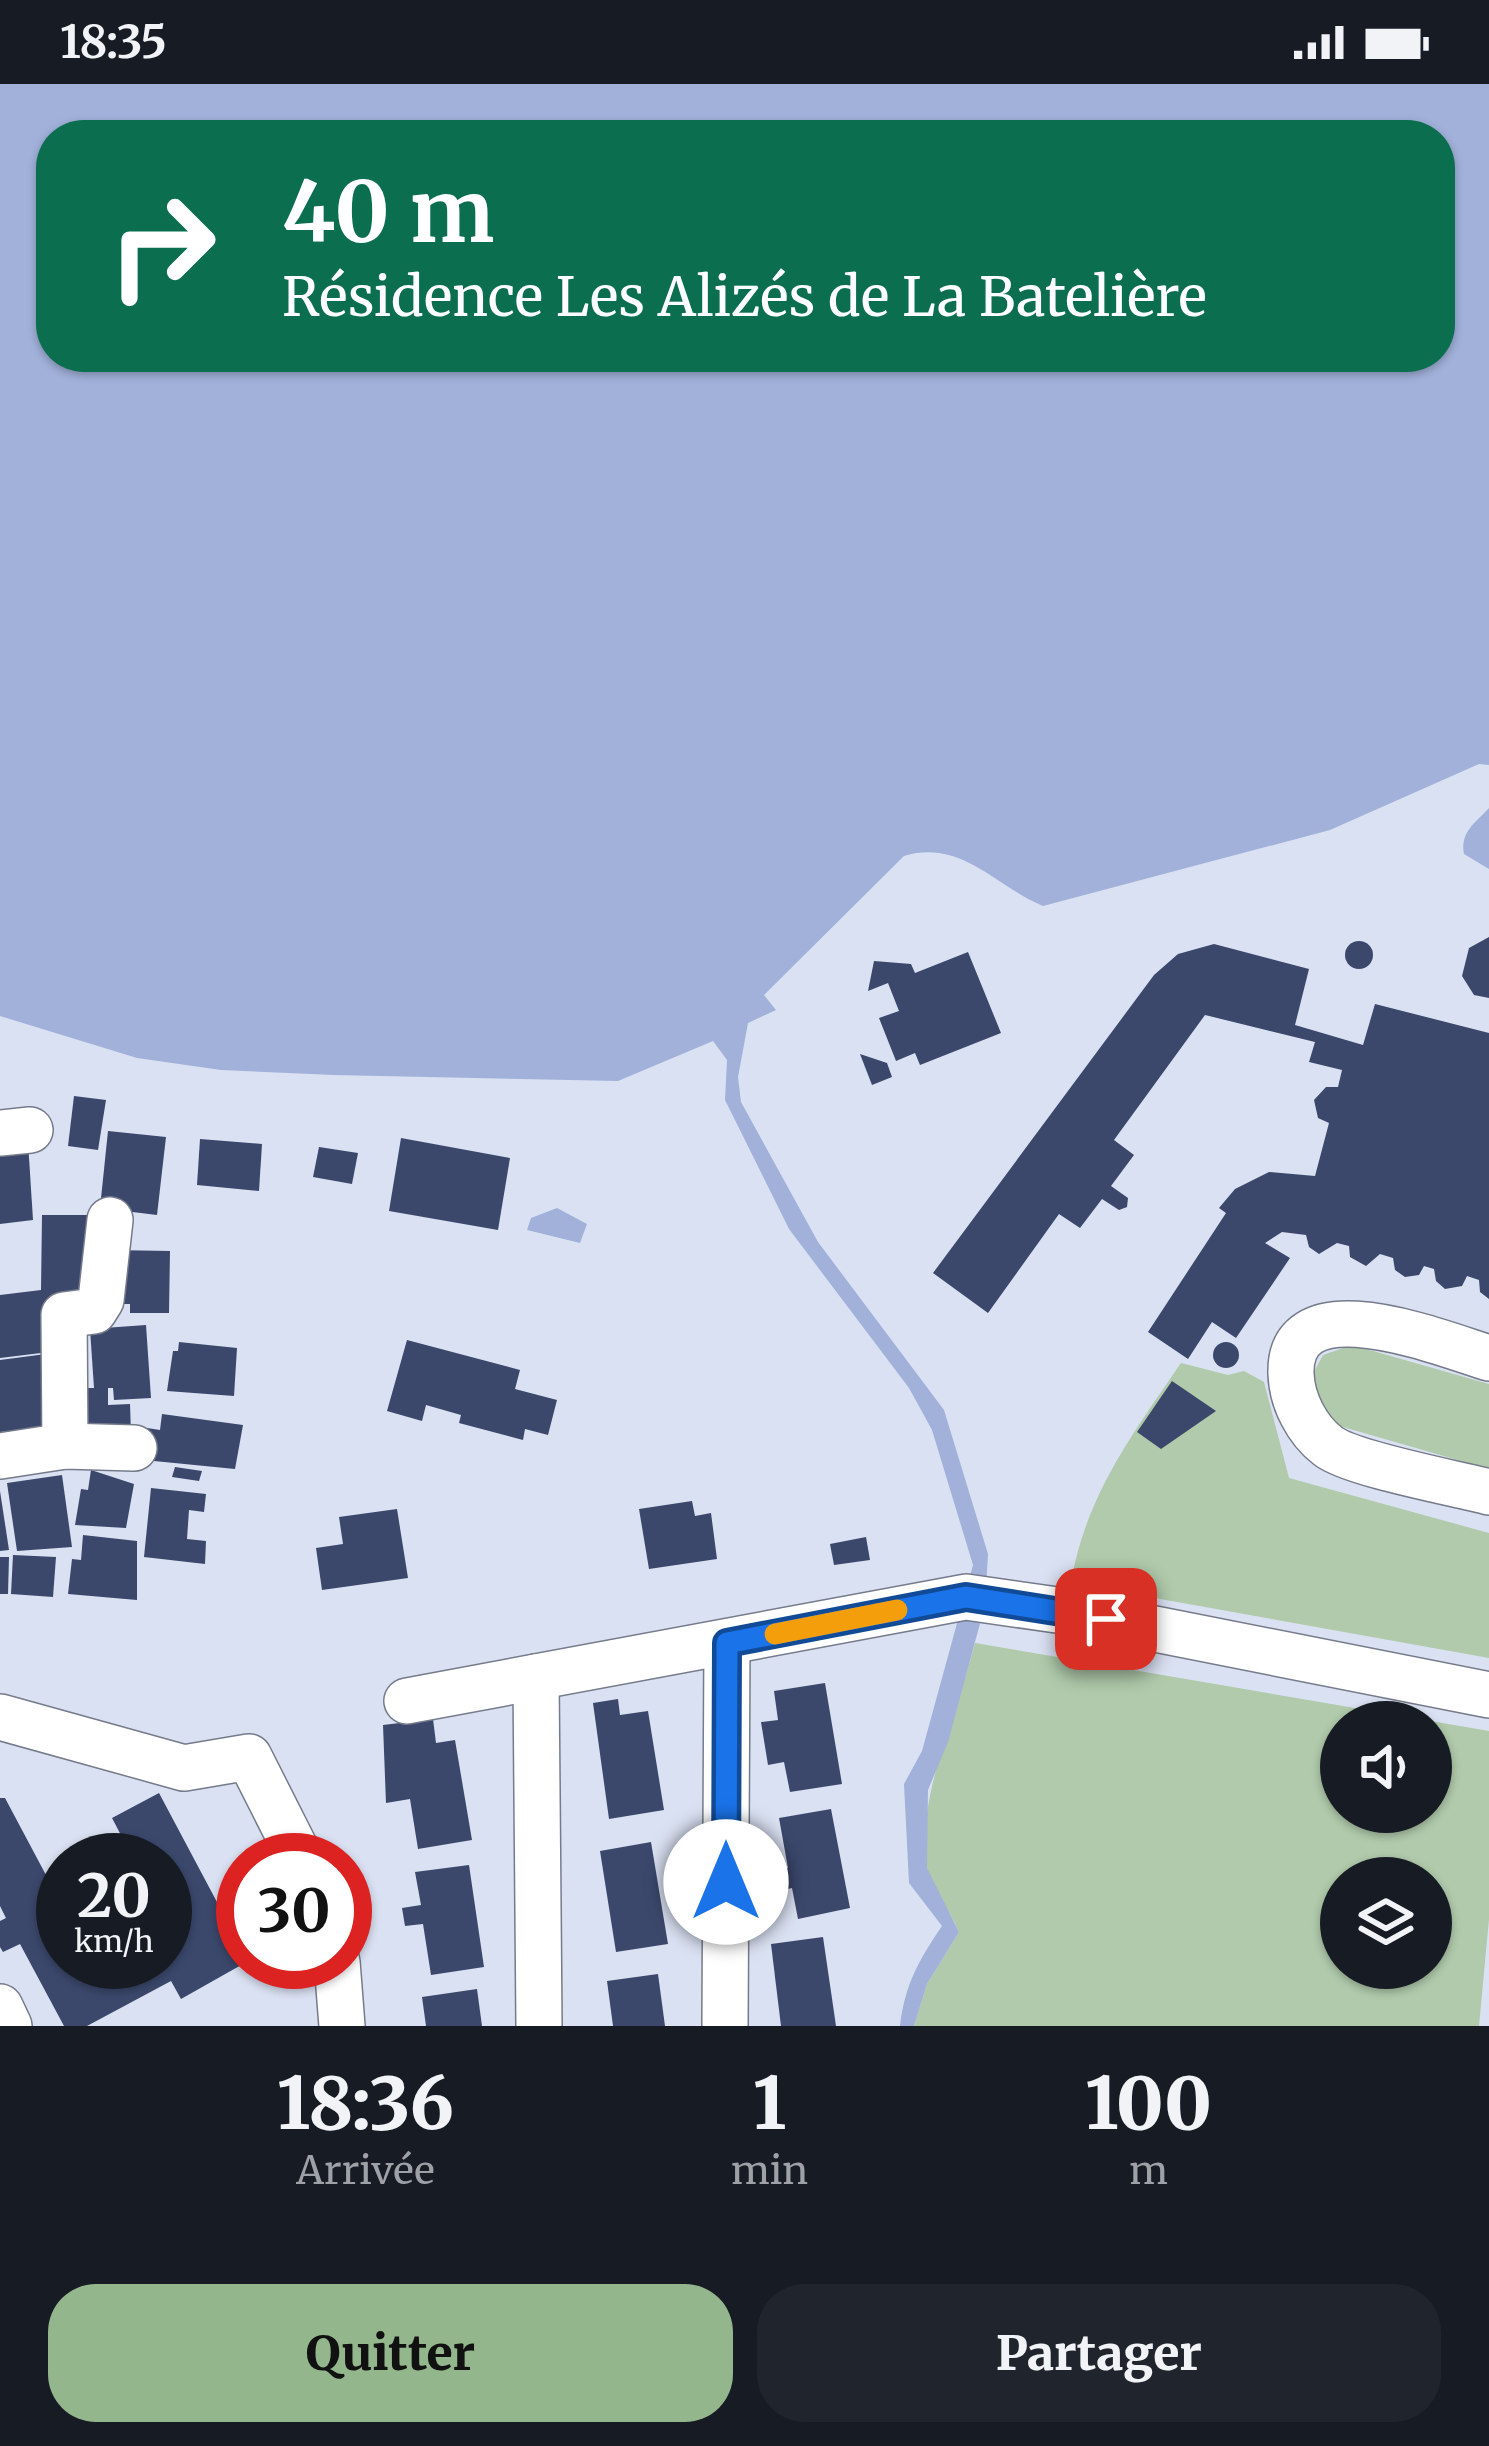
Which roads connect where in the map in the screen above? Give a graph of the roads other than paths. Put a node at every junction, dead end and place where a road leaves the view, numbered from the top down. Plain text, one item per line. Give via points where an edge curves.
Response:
1 (110, 1220) dead end
2 (1489, 1358) edge
3 (64, 1446) junction
4 (134, 1448) dead end
5 (0, 1456) edge
6 (1489, 1492) edge
7 (727, 1643) junction
8 (536, 1677) junction
9 (1489, 1696) edge
10 (407, 1701) dead end
11 (0, 1717) edge
12 (288, 1833) edge
13 (340, 1989) edge
14 (0, 2007) edge
15 (9, 2026) edge
16 (343, 2026) edge
17 (539, 2026) edge
18 (725, 2026) edge

1 - 3 street via 101,1300 94,1311 64,1315
2 - 6 street via 1367,1322 1325,1326 1299,1344 1290,1367 1305,1421 1331,1449
3 - 4 street
3 - 5 street
7 - 8 street
7 - 9 street via 966,1597
7 - 18 street
8 - 10 street
8 - 17 street
11 - 12 street via 184,1768 249,1757
13 - 16 street
14 - 15 street

